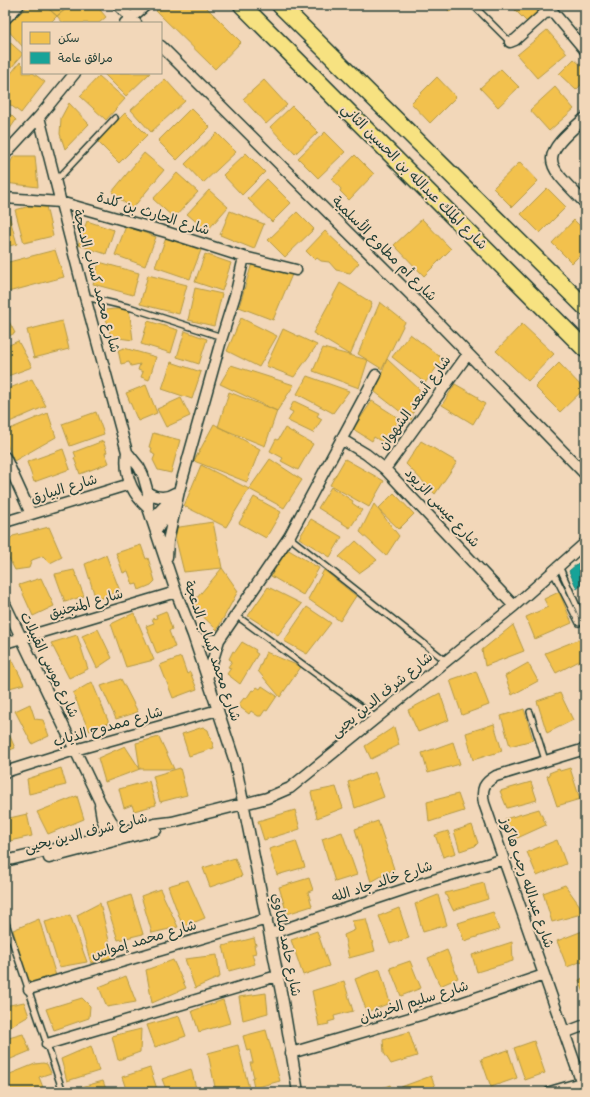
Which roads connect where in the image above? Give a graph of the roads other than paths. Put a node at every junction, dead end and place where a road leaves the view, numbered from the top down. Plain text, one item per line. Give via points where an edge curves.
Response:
1 (19, 5) edge
2 (118, 5) edge
3 (146, 5) edge
4 (242, 5) edge
5 (280, 5) edge
6 (475, 7) dead end
7 (5, 19) edge
8 (130, 21) edge
9 (510, 42) joint
10 (162, 47) edge
11 (585, 50) edge
12 (74, 74) edge
13 (39, 117) junction
14 (115, 118) dead end
15 (585, 118) edge
16 (5, 154) edge
17 (54, 182) junction
18 (5, 198) edge
19 (60, 202) junction
20 (585, 203) edge
21 (244, 257) junction
22 (296, 270) dead end
23 (85, 297) junction
24 (585, 307) edge
25 (222, 336) junction
26 (585, 349) edge
27 (468, 354) junction
28 (376, 375) dead end
29 (342, 439) junction
30 (127, 452) junction
31 (5, 457) edge
32 (385, 469) junction
33 (585, 474) edge
34 (130, 484) junction
35 (179, 491) junction
36 (148, 493) junction
37 (148, 508) junction
38 (31, 514) junction
39 (152, 519) junction
40 (5, 522) edge
41 (156, 531) junction
42 (289, 537) junction
43 (585, 543) edge
44 (166, 562) junction
45 (556, 569) junction
46 (176, 592) junction
47 (5, 604) edge
48 (514, 606) junction
49 (237, 616) junction
50 (579, 623) dead end
51 (585, 624) edge
52 (192, 635) junction
53 (20, 638) junction
54 (219, 640) junction
55 (5, 643) edge
56 (446, 662) junction
57 (208, 679) junction
58 (218, 710) junction
59 (530, 712) dead end
60 (376, 718) junction
61 (585, 749) edge
62 (75, 750) junction
63 (545, 760) junction
64 (5, 772) edge
65 (244, 804) junction
66 (105, 817) junction
67 (172, 822) junction
68 (132, 829) junction
69 (113, 838) junction
70 (87, 841) junction
71 (504, 859) junction
72 (5, 861) edge
73 (5, 867) edge
74 (267, 919) junction
75 (5, 920) edge
76 (270, 934) junction
77 (544, 975) junction
78 (278, 976) junction
79 (29, 989) junction
80 (585, 1025) edge
81 (564, 1033) junction
82 (47, 1044) junction
83 (291, 1053) junction
84 (583, 1087) edge
85 (63, 1092) edge
86 (298, 1092) edge
87 (550, 1092) edge

1 - 7 street
2 - 8 street
3 - 8 street
4 - 26 highway, شارع الملك عبدالله بن الحسين الثاني
5 - 24 highway, شارع الملك عبدالله بن الحسين الثاني
6 - 9 lane
9 - 11 street via 545,13 553,12
10 - 27 street, شارع أم مطاوع الأسلمية
12 - 13 street
13 - 16 street
13 - 17 street, شارع محمد كساب الدعجة
14 - 17 lane
15 - 20 street via 560,142 551,156 552,166 556,172
17 - 19 street, شارع محمد كساب الدعجة
18 - 19 street, شارع الحارث بن كلدة
19 - 21 street, شارع الحارث بن كلدة
19 - 23 street, شارع محمد كساب الدعجة
21 - 22 street, شارع الحارث بن كلدة
21 - 25 street
23 - 25 lane via 132,308
23 - 30 street, شارع محمد كساب الدعجة
25 - 35 street
27 - 32 street, شارع أسعد الشهوان
27 - 33 street, شارع أم مطاوع الأسلمية
28 - 29 street
29 - 32 street, شارع عيسى الزيود
29 - 42 street
30 - 34 street, شارع محمد كساب الدعجة via 126,468
30 - 36 street, شارع محمد كساب الدعجة via 143,475
31 - 38 street
32 - 48 street, شارع عيسى الزيود
34 - 37 street, شارع محمد كساب الدعجة
34 - 38 street, شارع البيارق
35 - 36 street via 160,498
35 - 39 street
35 - 41 street via 171,509
35 - 44 street
36 - 37 street, شارع محمد كساب الدعجة
37 - 39 street, شارع محمد كساب الدعجة
38 - 40 street, شارع البيارق
39 - 41 street, شارع محمد كساب الدعجة
41 - 44 street, شارع محمد كساب الدعجة
42 - 49 street
42 - 56 lane
43 - 45 street, شارع شرف الدين يحيى
44 - 46 street, شارع محمد كساب الدعجة
45 - 48 street, شارع شرف الدين يحيى
45 - 50 lane
45 - 51 lane
46 - 52 street, شارع محمد كساب الدعجة
46 - 53 street, شارع المنجنيق
47 - 53 street, شارع موسى القبيلات
48 - 56 street, شارع شرف الدين يحيى
49 - 54 street
49 - 60 lane
52 - 54 street via 202,640
52 - 57 street, شارع محمد كساب الدعجة
53 - 55 street, شارع المنجنيق
53 - 62 street, شارع موسى القبيلات
54 - 57 street
56 - 60 street, شارع شرف الدين يحيى
57 - 58 street, شارع محمد كساب الدعجة
58 - 62 street, شارع ممدوح الذياب
58 - 65 street, شارع محمد كساب الدعجة via 235,762
59 - 63 lane
60 - 65 street, شارع شرف الدين يحيى via 290,788 279,794
61 - 63 street, شارع عبدالله رجب هاكوز
62 - 64 street, شارع ممدوح الذياب
62 - 66 street, شارع موسى القبيلات
63 - 71 street, شارع عبدالله رجب هاكوز via 496,776 489,780 482,791
65 - 67 street, شارع شرف الدين يحيى
65 - 74 street, شارع حامد ملكاوي
66 - 68 street
66 - 69 street, شارع موسى القبيلات
66 - 70 street
67 - 68 street, شارع شرف الدين يحيى
67 - 69 street, شارع شرف الدين يحيى via 162,828
68 - 69 street, شارع شرف الدين يحيى
69 - 70 street, شارع شرف الدين يحيى
69 - 73 street, شارع شرف الدين يحيى
70 - 72 street, شارع شرف الدين يحيى
71 - 76 street, شارع خالد جاد الله
71 - 77 street, شارع عبدالله رجب هاكوز
74 - 76 street, شارع حامد ملكاوي
74 - 79 street, شارع محمد إمواس
75 - 79 lane
76 - 78 street, شارع حامد ملكاوي
77 - 81 street, شارع عبدالله رجب هاكوز
77 - 83 street, شارع سليم الخرشان via 461,1003
78 - 82 street
78 - 83 street, شارع حامد ملكاوي
79 - 82 lane
80 - 81 street
81 - 84 street, شارع عبدالله رجب هاكوز
82 - 85 lane
83 - 86 street, شارع حامد ملكاوي
84 - 87 street

